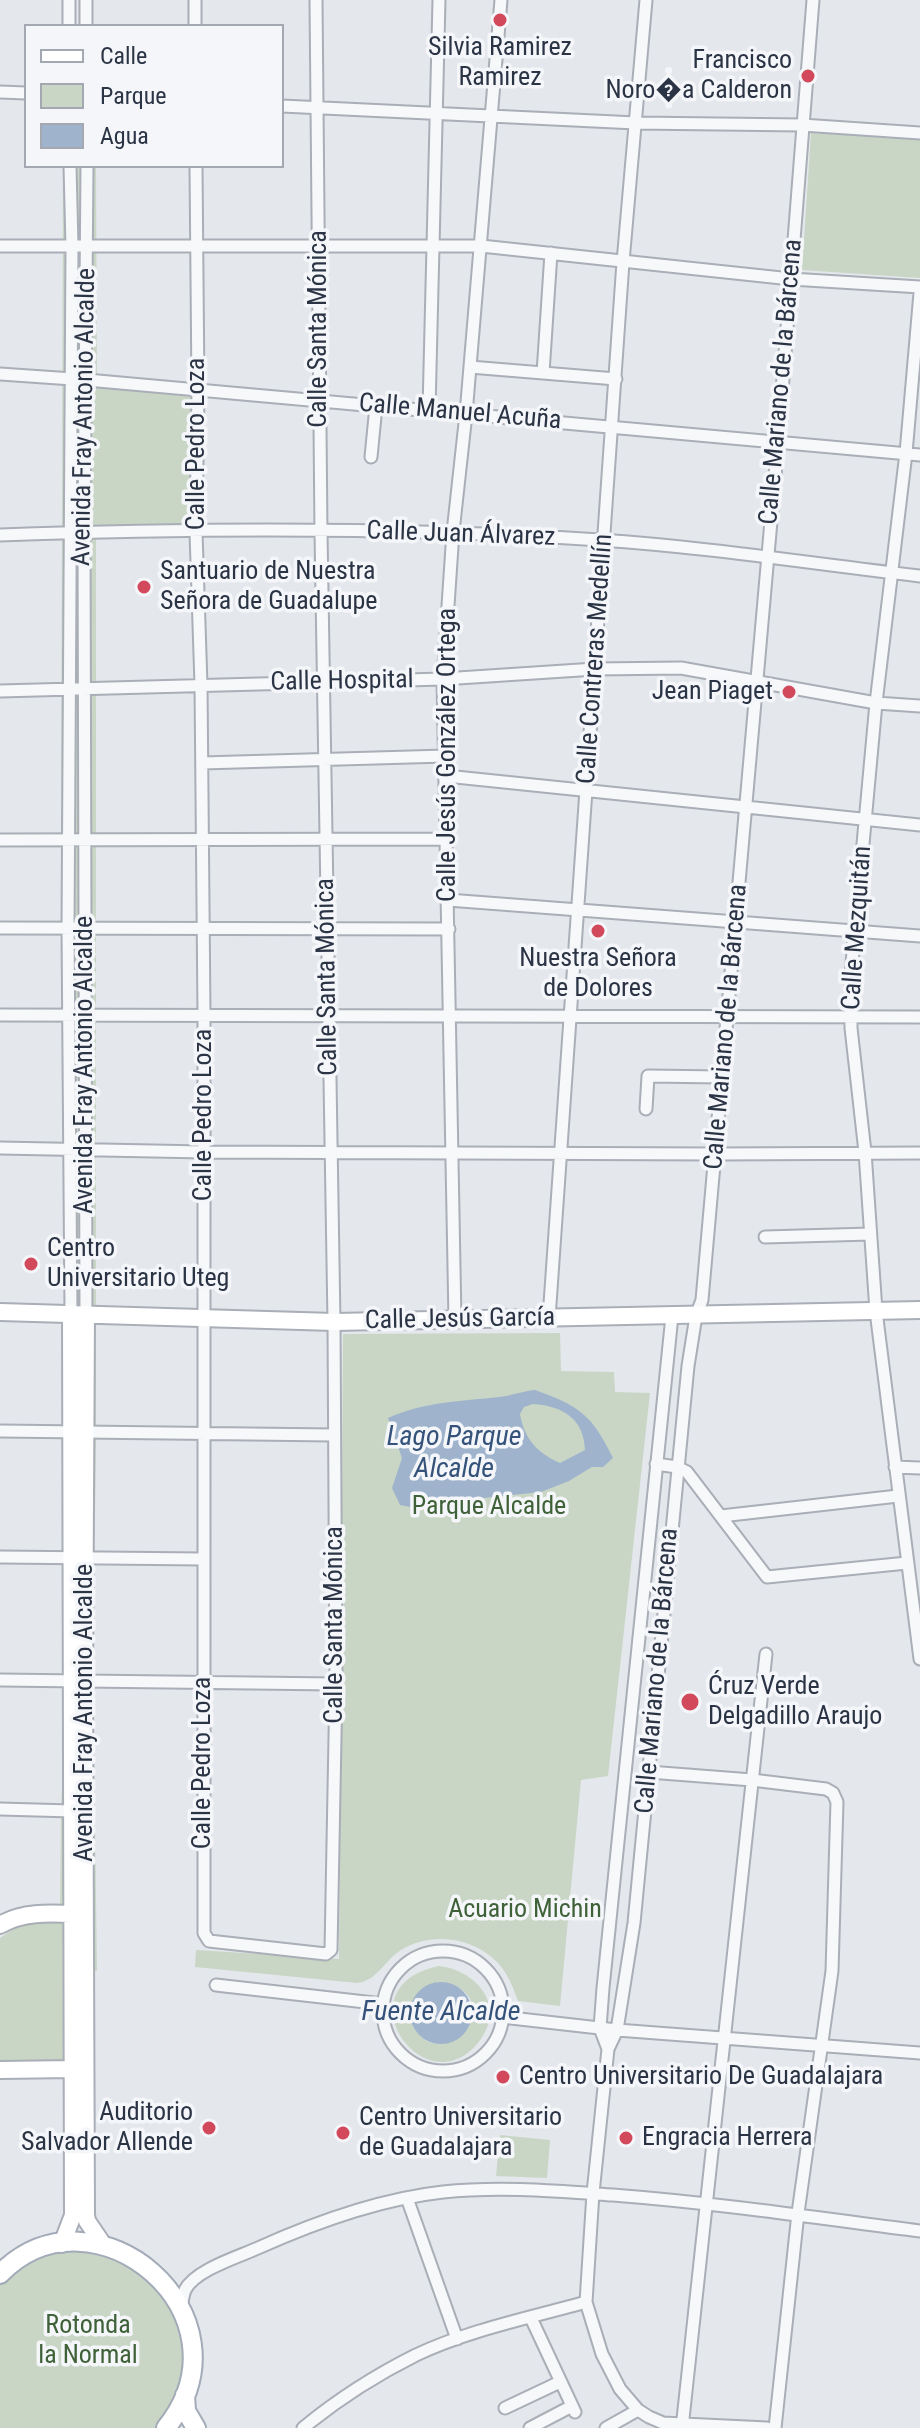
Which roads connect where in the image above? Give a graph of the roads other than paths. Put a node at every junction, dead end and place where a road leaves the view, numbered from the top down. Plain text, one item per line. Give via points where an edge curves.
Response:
1 (69, 0) edge
2 (86, 0) edge
3 (195, 0) edge
4 (316, 0) edge
5 (439, 0) edge
6 (501, 0) edge
7 (646, 0) edge
8 (813, 0) edge
9 (69, 24) edge
10 (86, 24) edge
11 (195, 24) edge
12 (0, 92) edge
13 (24, 93) edge
14 (284, 106) edge
15 (318, 108) junction
16 (438, 113) junction
17 (491, 115) junction
18 (636, 123) junction
19 (802, 125) junction
20 (920, 133) edge
21 (70, 168) edge
22 (87, 168) edge
23 (196, 168) edge
24 (0, 246) edge
25 (72, 246) junction
26 (87, 246) junction
27 (433, 246) junction
28 (481, 246) junction
29 (196, 247) junction
30 (319, 247) junction
31 (551, 253) junction
32 (623, 262) junction
33 (791, 279) junction
34 (920, 290) edge
35 (470, 367) junction
36 (543, 373) junction
37 (0, 374) edge
38 (70, 378) junction
39 (616, 379) junction
40 (87, 380) junction
41 (198, 390) junction
42 (320, 401) junction
43 (376, 406) junction
44 (429, 410) junction
45 (466, 414) junction
46 (613, 427) junction
47 (778, 442) junction
48 (906, 453) junction
49 (920, 455) edge
50 (371, 457) dead end
51 (84, 532) junction
52 (196, 532) junction
53 (321, 532) junction
54 (453, 532) junction
55 (69, 533) junction
56 (0, 535) edge
57 (604, 541) junction
58 (767, 559) junction
59 (892, 573) junction
60 (920, 576) edge
61 (595, 669) junction
62 (443, 679) junction
63 (324, 682) junction
64 (755, 683) junction
65 (201, 685) junction
66 (70, 689) junction
67 (84, 689) junction
68 (0, 691) edge
69 (876, 703) junction
70 (920, 706) edge
71 (445, 756) junction
72 (325, 760) junction
73 (202, 763) junction
74 (446, 776) junction
75 (586, 791) junction
76 (745, 807) junction
77 (865, 820) junction
78 (920, 825) edge
79 (326, 839) junction
80 (447, 839) junction
81 (0, 840) edge
82 (69, 840) junction
83 (85, 840) junction
84 (203, 840) junction
85 (448, 900) junction
86 (577, 910) junction
87 (736, 922) junction
88 (0, 928) edge
89 (68, 928) junction
90 (85, 929) junction
91 (204, 929) junction
92 (327, 929) junction
93 (449, 929) junction
94 (855, 931) junction
95 (920, 936) edge
96 (69, 1014) junction
97 (85, 1014) junction
98 (204, 1014) junction
99 (0, 1015) edge
100 (328, 1015) junction
101 (450, 1015) junction
102 (569, 1016) junction
103 (728, 1016) junction
104 (851, 1017) junction
105 (920, 1017) edge
106 (723, 1077) junction
107 (646, 1109) dead end
108 (0, 1148) edge
109 (71, 1149) junction
110 (86, 1149) junction
111 (204, 1152) junction
112 (330, 1152) junction
113 (865, 1152) junction
114 (453, 1153) junction
115 (560, 1153) junction
116 (920, 1153) edge
117 (716, 1154) junction
118 (870, 1234) junction
119 (765, 1237) dead end
120 (920, 1310) edge
121 (876, 1311) junction
122 (0, 1312) edge
123 (78, 1313) junction
124 (672, 1316) junction
125 (696, 1316) junction
126 (203, 1318) junction
127 (549, 1318) junction
128 (455, 1320) junction
129 (334, 1322) junction
130 (0, 1431) edge
131 (78, 1432) junction
132 (204, 1433) junction
133 (333, 1435) junction
134 (656, 1464) junction
135 (677, 1467) junction
136 (895, 1467) junction
137 (920, 1468) edge
138 (898, 1496) junction
139 (721, 1516) junction
140 (0, 1557) edge
141 (79, 1558) junction
142 (203, 1559) junction
143 (907, 1563) junction
144 (766, 1654) dead end
145 (920, 1659) edge
146 (0, 1680) edge
147 (78, 1681) junction
148 (634, 1681) junction
149 (203, 1683) junction
150 (336, 1684) junction
151 (656, 1693) junction
152 (629, 1732) junction
153 (651, 1741) junction
154 (649, 1772) junction
155 (752, 1780) junction
156 (0, 1809) edge
157 (72, 1811) junction
158 (72, 1914) junction
159 (0, 1925) edge
160 (330, 1954) joint
161 (216, 1985) dead end
162 (383, 2004) junction
163 (84, 2013) junction
164 (502, 2017) junction
165 (600, 2028) junction
166 (617, 2030) junction
167 (723, 2038) junction
168 (823, 2045) junction
169 (608, 2049) junction
170 (920, 2053) edge
171 (73, 2069) junction
172 (0, 2070) edge
173 (593, 2193) junction
174 (407, 2198) junction
175 (706, 2204) junction
176 (798, 2213) junction
177 (920, 2231) edge
178 (62, 2244) junction
179 (104, 2246) junction
180 (0, 2274) edge
181 (586, 2302) junction
182 (181, 2308) junction
183 (531, 2318) junction
184 (457, 2339) junction
185 (560, 2382) junction
186 (185, 2395) junction
187 (505, 2408) dead end
188 (638, 2410) junction
189 (682, 2426) edge
190 (166, 2428) edge
191 (196, 2428) edge
192 (303, 2428) edge
193 (530, 2428) edge
194 (606, 2428) edge
195 (767, 2428) edge
196 (775, 2428) edge

1 - 9 street
2 - 10 street
3 - 11 street
4 - 15 street, Calle Santa Mónica
5 - 16 street
6 - 17 street, Calle Jesús González Ortega
7 - 18 street, Calle Contreras Medellín
8 - 19 street, Calle Mariano de la Bárcena
12 - 13 street
14 - 15 street
15 - 16 street
15 - 30 street, Calle Santa Mónica
16 - 17 street
16 - 27 street
17 - 18 street
17 - 28 street, Calle Jesús González Ortega
18 - 19 street
18 - 32 street, Calle Contreras Medellín
19 - 20 street
19 - 33 street, Calle Mariano de la Bárcena
21 - 25 street, Avenida Fray Antonio Alcalde
22 - 26 street, Avenida Fray Antonio Alcalde
23 - 29 street, Calle Pedro Loza
24 - 25 street
25 - 26 street
25 - 38 street, Avenida Fray Antonio Alcalde
26 - 29 street
26 - 40 street, Avenida Fray Antonio Alcalde
27 - 28 street
27 - 30 street
27 - 44 street
28 - 31 street
28 - 35 street, Calle Jesús González Ortega
29 - 30 street
29 - 41 street, Calle Pedro Loza
30 - 42 street, Calle Santa Mónica
31 - 32 street
31 - 36 street
32 - 33 street
32 - 39 street, Calle Contreras Medellín
33 - 34 street
33 - 47 street, Calle Mariano de la Bárcena
34 - 48 street, Calle Mezquitán
35 - 36 street
35 - 45 street, Calle Jesús González Ortega
36 - 39 street
37 - 38 street, Calle Manuel Acuña
38 - 40 street, Calle Manuel Acuña
38 - 55 street, Avenida Fray Antonio Alcalde
39 - 46 street, Calle Contreras Medellín
40 - 41 street, Calle Manuel Acuña
40 - 51 street, Avenida Fray Antonio Alcalde
41 - 42 street, Calle Manuel Acuña
41 - 52 street, Calle Pedro Loza
42 - 43 street, Calle Manuel Acuña
42 - 53 street, Calle Santa Mónica
43 - 44 street, Calle Manuel Acuña
43 - 50 street
44 - 45 street, Calle Manuel Acuña
45 - 46 street, Calle Manuel Acuña
45 - 54 street, Calle Jesús González Ortega
46 - 47 street, Calle Manuel Acuña
46 - 57 street, Calle Contreras Medellín
47 - 48 street, Calle Manuel Acuña
47 - 58 street, Calle Mariano de la Bárcena
48 - 49 street, Calle Manuel Acuña
48 - 59 street, Calle Mezquitán
51 - 52 street, Calle Juan Álvarez
51 - 55 street, Calle Juan Álvarez
51 - 67 street, Avenida Fray Antonio Alcalde
52 - 53 street, Calle Juan Álvarez
52 - 65 street, Calle Pedro Loza
53 - 54 street, Calle Juan Álvarez
53 - 63 street, Calle Santa Mónica
54 - 57 street, Calle Juan Álvarez
54 - 62 street, Calle Jesús González Ortega
55 - 56 street, Calle Juan Álvarez
55 - 66 street, Avenida Fray Antonio Alcalde
57 - 58 street, Calle Juan Álvarez
57 - 61 street, Calle Contreras Medellín
58 - 59 street, Calle Juan Álvarez
58 - 64 street, Calle Mariano de la Bárcena
59 - 60 street, Calle Juan Álvarez
59 - 69 street, Calle Mezquitán
61 - 62 street, Calle Hospital
61 - 64 street, Calle Hospital via 695,669
61 - 75 street, Calle Contreras Medellín
62 - 63 street, Calle Hospital
62 - 71 street, Calle Jesús González Ortega
63 - 65 street, Calle Hospital
63 - 72 street, Calle Santa Mónica
64 - 69 street, Calle Hospital
64 - 76 street, Calle Mariano de la Bárcena
65 - 67 street, Calle Hospital
65 - 73 street, Calle Pedro Loza
66 - 67 street, Calle Hospital
66 - 68 street, Calle Hospital
66 - 82 street, Avenida Fray Antonio Alcalde
67 - 83 street, Avenida Fray Antonio Alcalde
69 - 70 street, Calle Hospital
69 - 77 street, Calle Mezquitán
71 - 72 street
71 - 74 street, Calle Jesús González Ortega
72 - 73 street
72 - 79 street, Calle Santa Mónica
73 - 84 street, Calle Pedro Loza
74 - 75 street
74 - 80 street, Calle Jesús González Ortega
75 - 76 street
75 - 86 street, Calle Contreras Medellín
76 - 77 street
76 - 87 street, Calle Mariano de la Bárcena
77 - 78 street
77 - 94 street, Calle Mezquitán
79 - 80 street
79 - 84 street
79 - 92 street, Calle Santa Mónica
80 - 85 street, Calle Jesús González Ortega
81 - 82 street
82 - 83 street
82 - 89 street, Avenida Fray Antonio Alcalde
83 - 84 street
83 - 90 street, Avenida Fray Antonio Alcalde
84 - 91 street, Calle Pedro Loza
85 - 86 street
85 - 93 street, Calle Jesús González Ortega
86 - 87 street
86 - 102 street, Calle Contreras Medellín
87 - 94 street
87 - 103 street, Calle Mariano de la Bárcena
88 - 89 street
89 - 90 street
89 - 96 street, Avenida Fray Antonio Alcalde
90 - 91 street
90 - 97 street, Avenida Fray Antonio Alcalde
91 - 92 street
91 - 98 street, Calle Pedro Loza
92 - 93 street
92 - 100 street, Calle Santa Mónica
93 - 101 street, Calle Jesús González Ortega
94 - 95 street
94 - 104 street, Calle Mezquitán
96 - 97 street
96 - 99 street
96 - 109 street, Avenida Fray Antonio Alcalde
97 - 98 street
97 - 110 street, Avenida Fray Antonio Alcalde
98 - 100 street
98 - 111 street, Calle Pedro Loza
100 - 101 street
100 - 112 street, Calle Santa Mónica
101 - 102 street
101 - 114 street, Calle Jesús González Ortega
102 - 103 street
102 - 115 street, Calle Contreras Medellín
103 - 104 street
103 - 106 street, Calle Mariano de la Bárcena
104 - 105 street
104 - 113 street, Calle Mezquitán
106 - 107 street via 648,1076
106 - 117 street, Calle Mariano de la Bárcena
108 - 109 street
109 - 110 street
109 - 123 street, Avenida Fray Antonio Alcalde
110 - 111 street
110 - 123 street, Avenida Fray Antonio Alcalde
111 - 112 street
111 - 126 street, Calle Pedro Loza
112 - 114 street
112 - 129 street, Calle Santa Mónica
113 - 116 street
113 - 117 street
113 - 118 street, Calle Mezquitán
114 - 115 street
114 - 128 street, Calle Jesús González Ortega
115 - 117 street
115 - 127 street, Calle Contreras Medellín
117 - 125 street, Calle Mariano de la Bárcena
118 - 119 street
118 - 121 street, Calle Mezquitán
120 - 121 street, Calle Jesús García
121 - 125 street, Calle Jesús García
121 - 136 street, Calle Mezquitán
122 - 123 street, Calle Jesús García
123 - 126 street, Calle Jesús García
123 - 131 street, Avenida Fray Antonio Alcalde
124 - 125 street, Calle Jesús García
124 - 127 street, Calle Jesús García
124 - 134 street, Calle Mariano de la Bárcena
125 - 135 street, Calle Mariano de la Bárcena
126 - 129 street, Calle Jesús García
126 - 132 street, Calle Pedro Loza
127 - 128 street, Calle Jesús García
128 - 129 street, Calle Jesús García
129 - 133 street, Calle Santa Mónica
130 - 131 street
131 - 132 street
131 - 141 street, Avenida Fray Antonio Alcalde
132 - 133 street
132 - 142 street, Calle Pedro Loza
133 - 150 street, Calle Santa Mónica
134 - 135 street
134 - 148 street, Calle Mariano de la Bárcena
135 - 139 street via 687,1472
135 - 151 street, Calle Mariano de la Bárcena
136 - 137 street
136 - 138 street, Calle Mezquitán
138 - 139 street
138 - 143 street, Calle Mezquitán
139 - 143 street via 770,1578
140 - 141 street
141 - 142 street
141 - 147 street, Avenida Fray Antonio Alcalde
142 - 149 street, Calle Pedro Loza
143 - 145 street, Calle Mezquitán
144 - 155 street
146 - 147 street
147 - 149 street
147 - 157 street, Avenida Fray Antonio Alcalde
147 - 163 street, Avenida Fray Antonio Alcalde
148 - 151 street
148 - 152 street, Calle Mariano de la Bárcena
149 - 150 street
149 - 160 street, Calle Pedro Loza via 205,1938
150 - 160 street, Calle Santa Mónica
151 - 153 street, Calle Mariano de la Bárcena
152 - 153 street
152 - 165 street, Calle Mariano de la Bárcena
153 - 154 street, Calle Mariano de la Bárcena
154 - 155 street
154 - 166 street, Calle Mariano de la Bárcena
155 - 167 street
155 - 168 street via 826,1789 837,1802 832,1971
156 - 157 street
157 - 158 street, Avenida Fray Antonio Alcalde
158 - 159 street via 18,1917
158 - 163 street via 79,1922
158 - 171 street, Avenida Fray Antonio Alcalde
161 - 162 street
162 - 164 street via 398,1970 422,1955 449,1951 483,1966 498,1990
162 - 164 street via 387,2031 402,2055 436,2070 472,2063 487,2051
163 - 179 street, Avenida Fray Antonio Alcalde via 87,2221
164 - 165 street
165 - 166 street
165 - 169 street, Calle Mariano de la Bárcena
166 - 167 street
166 - 169 street, Calle Mariano de la Bárcena
167 - 168 street
167 - 175 street
168 - 170 street
168 - 176 street
169 - 173 street, Calle Mariano de la Bárcena
171 - 172 street
171 - 178 street, Avenida Fray Antonio Alcalde via 73,2215
173 - 174 street via 479,2190
173 - 175 street
173 - 181 street, Calle Mariano de la Bárcena
174 - 182 street via 292,2232 223,2263 193,2280
174 - 184 street
175 - 176 street
175 - 189 street
176 - 177 street
176 - 196 street
178 - 179 main road
178 - 180 main road via 26,2255
179 - 182 main road via 150,2268
181 - 183 street
181 - 188 street, Calle Mariano de la Bárcena via 612,2375
182 - 186 main road via 192,2358
183 - 184 street
183 - 185 street
184 - 192 street via 372,2380
185 - 187 street
185 - 193 street via 574,2409
186 - 190 main road
186 - 191 main road via 186,2411
188 - 189 street
188 - 194 street
189 - 195 street

